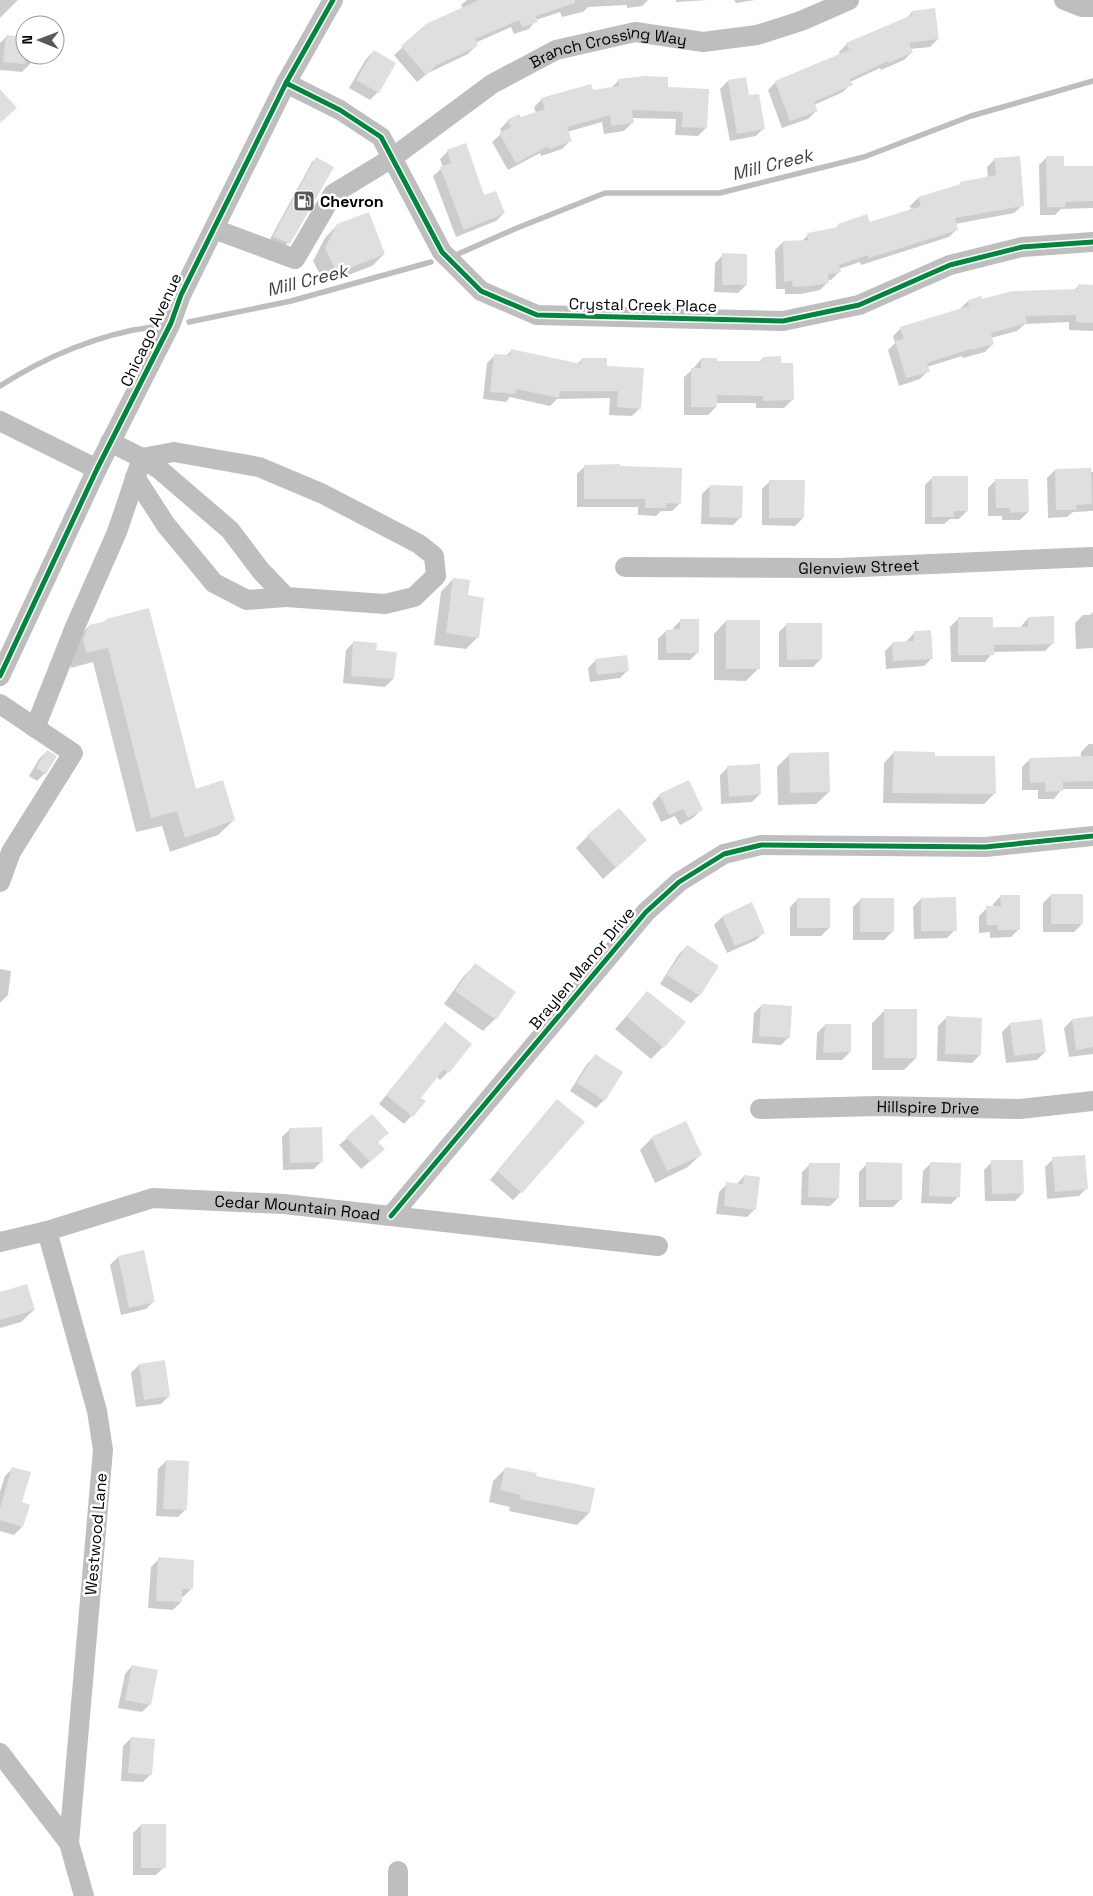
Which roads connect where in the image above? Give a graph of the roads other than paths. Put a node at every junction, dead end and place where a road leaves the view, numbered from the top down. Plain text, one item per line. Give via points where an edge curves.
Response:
1 (333, 0) edge
2 (849, 0) edge
3 (1064, 0) edge
4 (1093, 7) edge
5 (286, 83) junction
6 (392, 158) junction
7 (214, 228) junction
8 (1093, 242) edge
9 (0, 421) edge
10 (110, 442) junction
11 (142, 458) junction
12 (97, 468) junction
13 (135, 478) junction
14 (1093, 557) edge
15 (625, 567) dead end
16 (286, 597) junction
17 (0, 676) edge
18 (0, 704) edge
19 (35, 728) junction
20 (1093, 836) edge
21 (0, 882) edge
22 (1093, 1101) edge
23 (760, 1109) dead end
24 (391, 1216) junction
25 (46, 1231) junction
26 (0, 1242) edge
27 (658, 1246) dead end
28 (0, 1753) edge
29 (69, 1843) junction
30 (398, 1871) dead end
31 (84, 1896) edge
32 (398, 1896) edge

1 - 5 street, Chicago Avenue
2 - 6 street, Branch Crossing Way via 801,21 757,35 703,42 635,32 556,50 492,84
3 - 4 street via 1082,7
5 - 6 street, Crystal Creek Place via 340,110 381,137
5 - 7 street, Chicago Avenue
6 - 7 street, Branch Crossing Way via 333,194 295,259
6 - 8 street, Crystal Creek Place via 442,252 480,290 537,315 783,321 859,305 950,265 1022,247
7 - 10 street, Chicago Avenue via 171,323
9 - 12 street
10 - 11 street
10 - 12 street, Chicago Avenue
11 - 13 street
11 - 16 street via 230,530 261,571
11 - 16 street via 174,452 259,467 323,494 419,544 434,556 436,576 414,597 385,604
12 - 17 street, Chicago Avenue
13 - 16 street via 166,525 214,582 247,600
13 - 19 street via 117,532
14 - 15 street, Glenview Street via 839,568
18 - 19 street
19 - 21 street via 73,753 11,852
20 - 24 street, Braylen Manor Drive via 985,847 761,845 724,854 679,882 646,912
22 - 23 street, Hillspire Drive via 1020,1109 877,1106
24 - 25 street, Cedar Mountain Road via 284,1204 153,1198
24 - 27 street, Cedar Mountain Road
25 - 26 street, Cedar Mountain Road
25 - 29 street, Westwood Lane via 97,1411 103,1450
28 - 29 street
29 - 31 street
30 - 32 street

